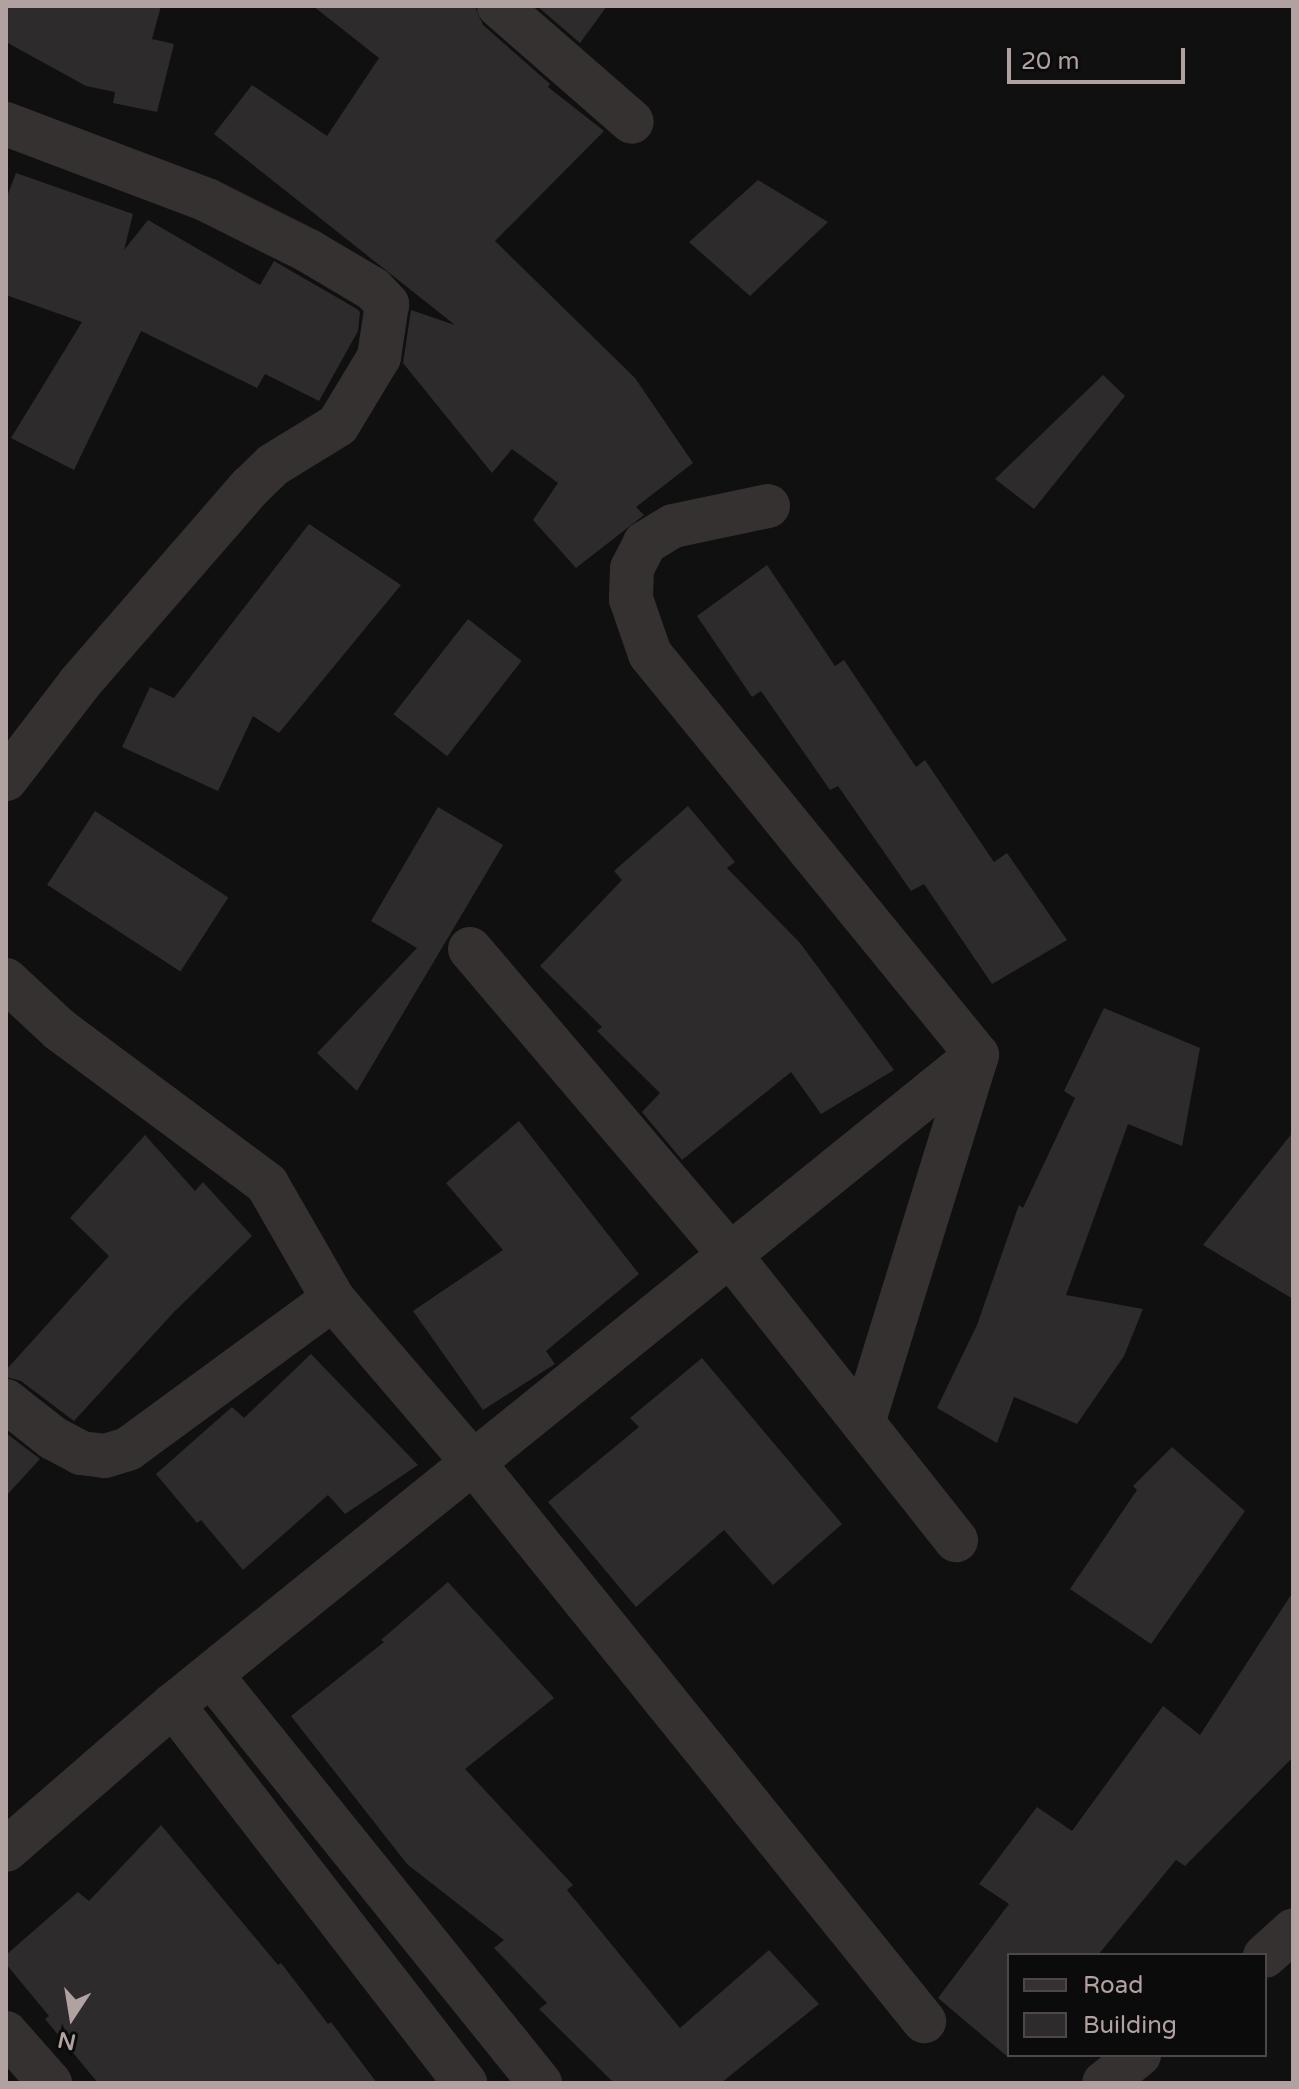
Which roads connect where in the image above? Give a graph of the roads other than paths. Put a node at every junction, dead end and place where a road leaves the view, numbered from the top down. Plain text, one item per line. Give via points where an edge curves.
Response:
1 (499, 6) edge
2 (632, 122) dead end
3 (6, 124) edge
4 (768, 506) dead end
5 (6, 779) edge
6 (470, 949) dead end
7 (6, 980) edge
8 (977, 1055) junction
9 (730, 1255) junction
10 (333, 1299) junction
11 (6, 1401) edge
12 (864, 1420) junction
13 (472, 1461) junction
14 (956, 1540) dead end
15 (212, 1676) junction
16 (173, 1705) junction
17 (6, 1850) edge
18 (924, 2021) dead end
19 (6, 2033) edge
20 (1136, 2057) edge
21 (50, 2083) edge
22 (465, 2083) edge
23 (540, 2083) edge
24 (1104, 2083) edge

1 - 2 street
3 - 5 street via 207,200 307,250 373,289 387,304 379,357 338,425 289,454 250,487 79,684
4 - 8 street via 673,526 645,543 632,568 631,599 650,654
6 - 9 street
7 - 10 street via 60,1030 267,1184
8 - 9 street
8 - 12 street
9 - 12 street
9 - 13 street
10 - 11 street via 128,1449 105,1456 81,1453
10 - 13 street
12 - 14 street
13 - 15 street
13 - 18 street
15 - 16 street
15 - 23 street
16 - 17 street
16 - 22 street
19 - 21 street
20 - 24 street

